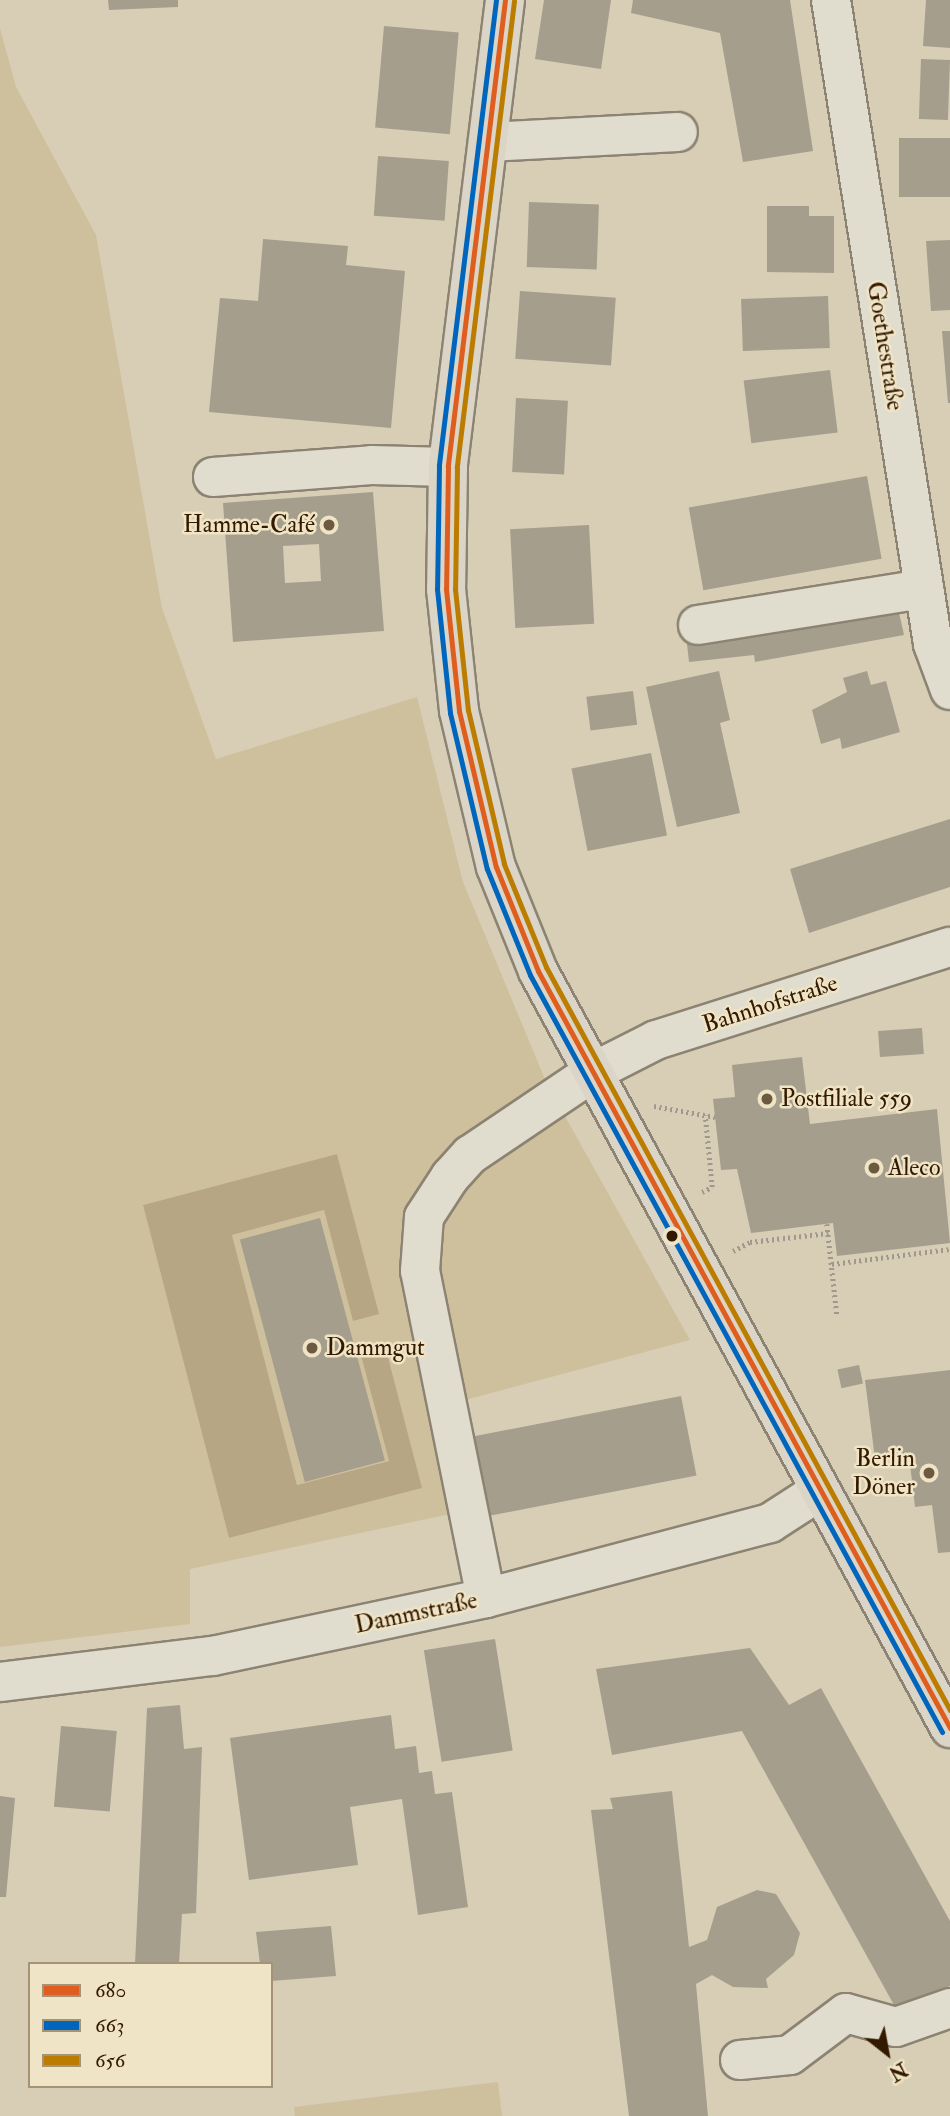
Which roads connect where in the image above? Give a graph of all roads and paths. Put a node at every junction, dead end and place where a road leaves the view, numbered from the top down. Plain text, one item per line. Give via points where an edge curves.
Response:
1 (505, 0) edge
2 (831, 0) edge
3 (678, 132) dead end
4 (488, 142) junction
5 (448, 467) junction
6 (213, 477) dead end
7 (924, 589) junction
8 (698, 625) dead end
9 (950, 690) edge
10 (950, 947) edge
11 (593, 1072) junction
12 (705, 1115) junction
13 (715, 1117) dead end
14 (620, 1122) junction
15 (668, 1211) junction
16 (827, 1224) dead end
17 (830, 1236) junction
18 (950, 1249) edge
19 (832, 1264) junction
20 (699, 1270) junction
21 (837, 1315) dead end
22 (818, 1492) junction
23 (486, 1598) junction
24 (0, 1682) edge
25 (950, 1728) edge
26 (950, 2008) edge
27 (740, 2060) dead end

1 - 4 main road
2 - 7 street, Goethestraße
3 - 4 street
4 - 5 main road
5 - 6 street via 372,465
5 - 11 main road via 446,589 459,712 496,867 538,971
7 - 8 street
7 - 9 street, Goethestraße via 933,644
10 - 11 street, Bahnhofstraße via 656,1040
11 - 14 main road
11 - 23 street, Bahnhofstraße via 470,1155 424,1217 420,1271
12 - 13 path
12 - 14 path via 652,1106
12 - 15 path via 712,1187
14 - 15 main road
15 - 20 main road
16 - 17 path
17 - 19 path
17 - 20 path via 750,1242
18 - 19 path
19 - 21 path
20 - 22 main road
22 - 23 street, Dammstraße via 770,1524
22 - 25 main road
23 - 24 street, Dammstraße via 213,1656
26 - 27 street via 896,2027 846,2013 790,2055

